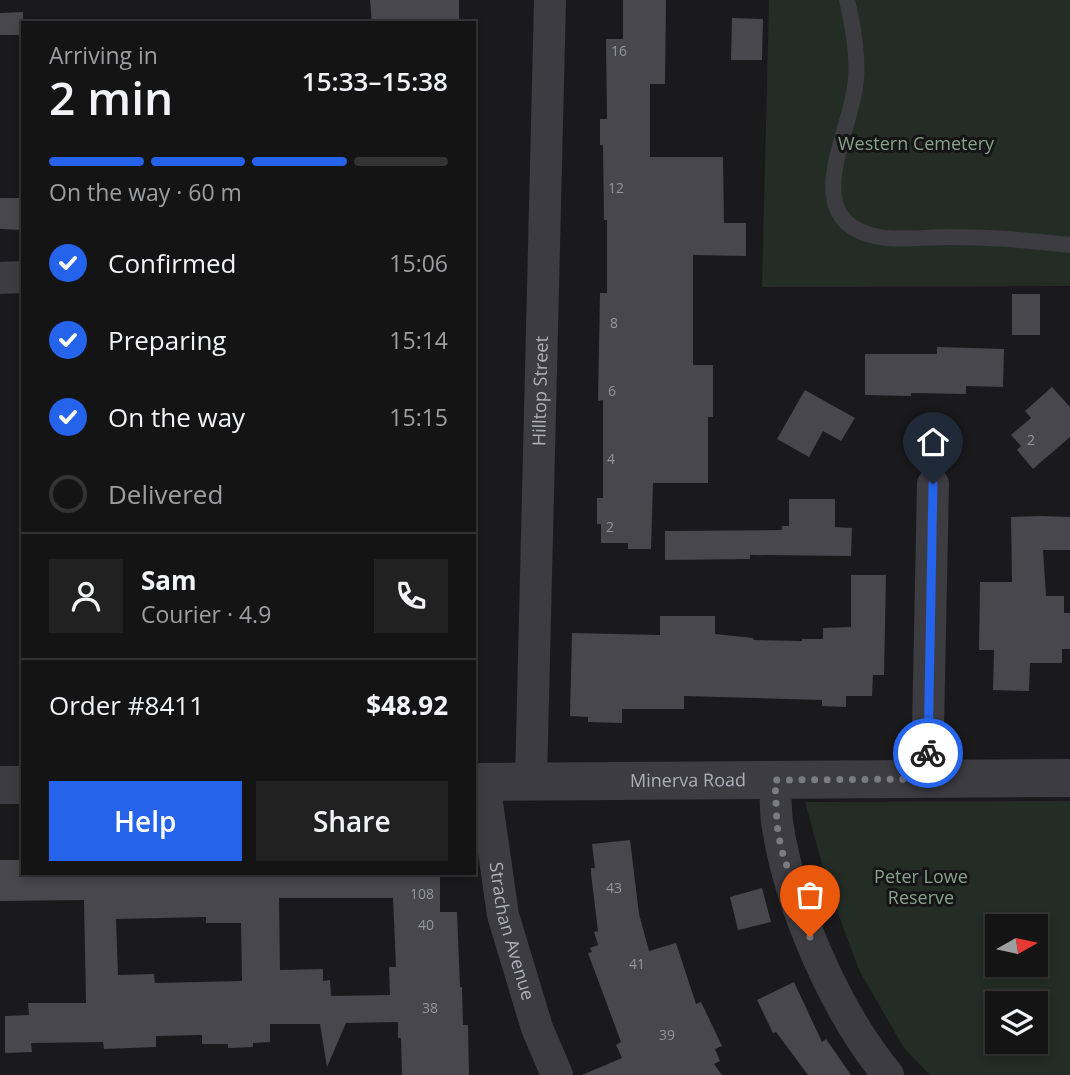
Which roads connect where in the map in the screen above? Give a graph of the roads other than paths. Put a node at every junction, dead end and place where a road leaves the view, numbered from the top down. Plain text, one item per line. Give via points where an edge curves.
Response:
1 (550, 0) edge
2 (847, 0) edge
3 (1070, 244) edge
4 (21, 277) edge
5 (0, 278) edge
6 (933, 484) dead end
7 (1060, 773) edge
8 (928, 779) junction
9 (775, 780) junction
10 (531, 781) junction
11 (479, 782) edge
12 (0, 785) edge
13 (21, 785) edge
14 (557, 1075) edge
15 (888, 1075) edge

1 - 10 street, Hilltop Street
2 - 3 lane via 856,79 834,174 838,216 857,230 880,237 1008,238
4 - 5 street
6 - 8 street
7 - 8 street, Minerva Road
8 - 9 street, Minerva Road
9 - 10 street, Minerva Road
9 - 15 street via 781,848 810,937 855,1030
10 - 11 street, Minerva Road
11 - 14 street, Strachan Avenue via 503,915 537,1028
12 - 13 street

